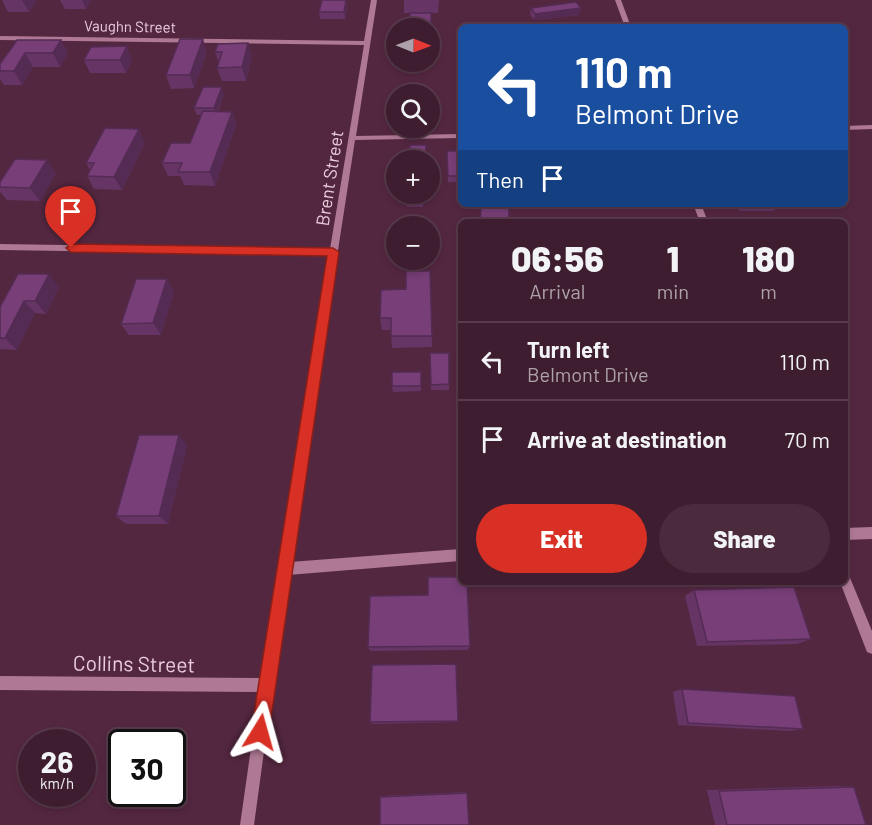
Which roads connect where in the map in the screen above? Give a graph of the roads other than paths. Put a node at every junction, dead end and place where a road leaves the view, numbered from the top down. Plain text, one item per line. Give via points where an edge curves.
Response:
1 (374, 0) edge
2 (618, 0) edge
3 (627, 24) edge
4 (0, 38) edge
5 (367, 43) junction
6 (848, 128) edge
7 (872, 128) edge
8 (458, 136) edge
9 (352, 138) junction
10 (0, 247) edge
11 (333, 252) junction
12 (848, 534) edge
13 (872, 534) edge
14 (458, 555) edge
15 (283, 569) junction
16 (847, 585) edge
17 (872, 647) edge
18 (0, 682) edge
19 (267, 685) junction
20 (247, 825) edge

1 - 5 street, Brent Street
2 - 3 street
4 - 5 street, Vaughn Street
5 - 9 street, Brent Street
6 - 7 street
8 - 9 street
9 - 11 street, Brent Street
10 - 11 street
11 - 15 street, Brent Street
12 - 13 street
14 - 15 street
15 - 19 street, Brent Street
16 - 17 street
18 - 19 street, Collins Street
19 - 20 street, Brent Street

